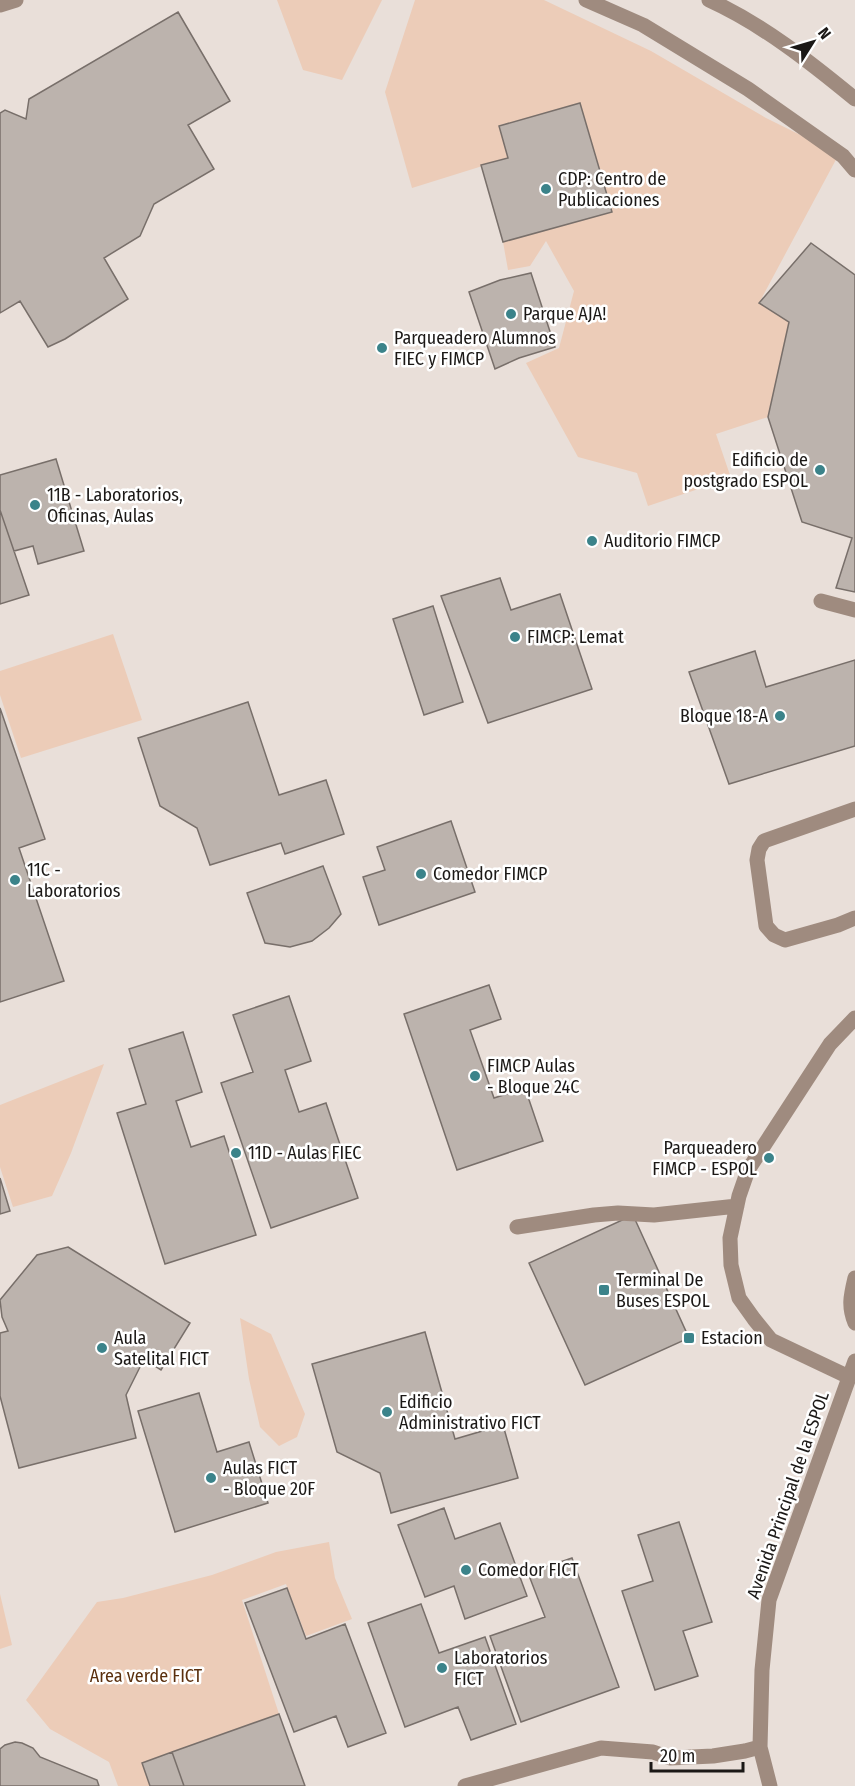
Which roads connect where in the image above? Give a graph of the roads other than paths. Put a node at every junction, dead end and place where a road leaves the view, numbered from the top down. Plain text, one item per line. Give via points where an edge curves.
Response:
1 (16, 0) edge
2 (586, 0) edge
3 (709, 0) edge
4 (0, 5) edge
5 (855, 99) edge
6 (855, 170) edge
7 (821, 601) dead end
8 (855, 610) edge
9 (855, 809) edge
10 (855, 918) edge
11 (855, 1018) edge
12 (737, 1206) junction
13 (517, 1227) dead end
14 (855, 1278) edge
15 (855, 1323) edge
16 (855, 1361) edge
17 (849, 1377) junction
18 (760, 1747) junction
19 (465, 1786) edge
20 (770, 1786) edge

1 - 4 street
2 - 6 street via 643,25 748,89 843,156
3 - 5 street via 806,59
7 - 8 street
9 - 10 street via 764,842 757,860 766,926 774,935 785,940
11 - 12 street via 830,1044 748,1170
12 - 13 street via 654,1215 594,1215
12 - 17 street via 730,1238 730,1265 739,1298 771,1340
14 - 15 street via 849,1300
16 - 17 street, Avenida Principal de la ESPOL
17 - 18 street, Avenida Principal de la ESPOL via 769,1600
18 - 19 street via 713,1756 670,1758 653,1752 601,1748
18 - 20 street, Avenida Principal de la ESPOL

